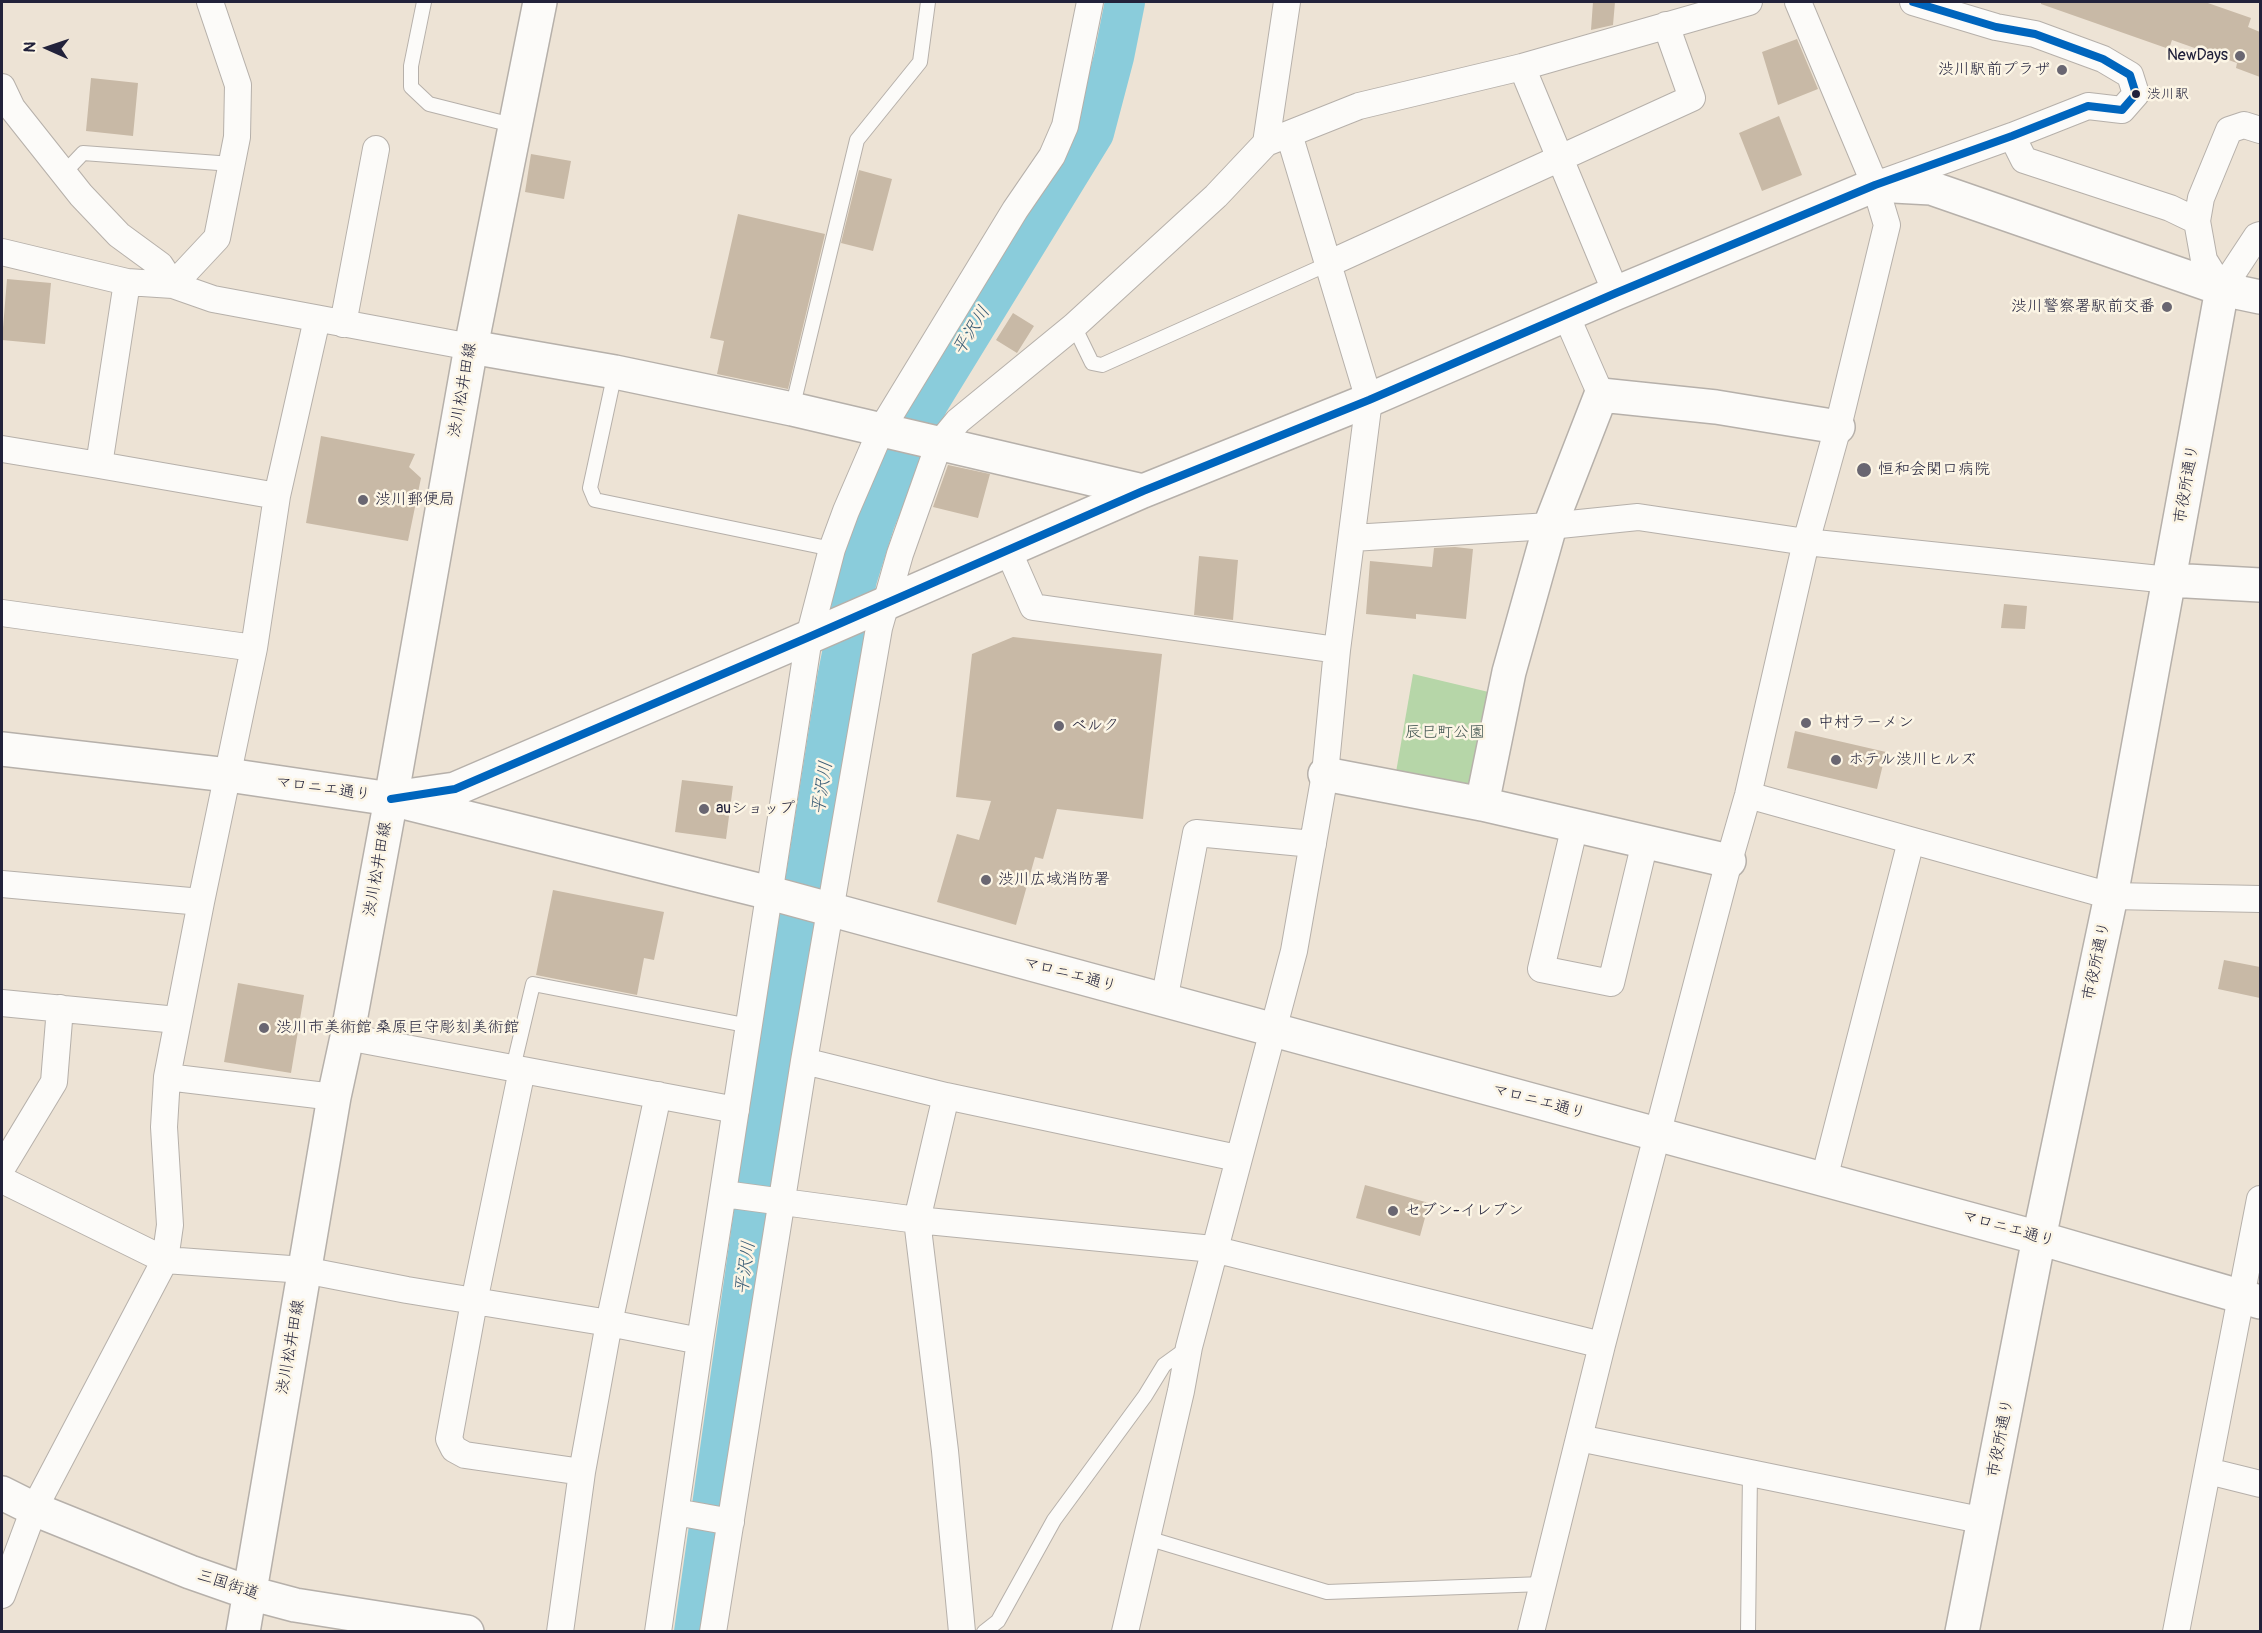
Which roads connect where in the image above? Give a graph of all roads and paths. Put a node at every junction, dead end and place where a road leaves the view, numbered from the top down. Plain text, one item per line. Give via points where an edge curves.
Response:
1 (210, 2) edge
2 (424, 2) edge
3 (540, 2) edge
4 (928, 2) edge
5 (1090, 2) edge
6 (1287, 2) edge
7 (1749, 2) edge
8 (1798, 2) edge
9 (1913, 2) edge
10 (1666, 26) junction
11 (1522, 67) junction
12 (2, 87) edge
13 (516, 126) junction
14 (2260, 130) edge
15 (2012, 136) junction
16 (1277, 139) junction
17 (376, 149) dead end
18 (1560, 158) junction
19 (232, 164) junction
20 (63, 174) junction
21 (1875, 185) junction
22 (2197, 221) junction
23 (2260, 235) edge
24 (2, 252) edge
25 (1328, 264) junction
26 (127, 282) junction
27 (173, 285) junction
28 (2223, 290) junction
29 (1616, 292) junction
30 (2260, 297) edge
31 (1566, 315) junction
32 (317, 319) junction
33 (343, 324) junction
34 (1074, 326) junction
35 (471, 347) junction
36 (615, 372) junction
37 (1601, 395) junction
38 (1369, 400) junction
39 (792, 409) junction
40 (1838, 427) junction
41 (885, 431) junction
42 (936, 443) junction
43 (2, 449) edge
44 (99, 465) junction
45 (1143, 491) junction
46 (277, 496) junction
47 (1550, 526) junction
48 (1352, 538) junction
49 (1806, 542) junction
50 (832, 549) junction
51 (1008, 550) junction
52 (2169, 580) junction
53 (2260, 585) edge
54 (879, 607) junction
55 (2, 613) edge
56 (815, 635) junction
57 (254, 648) junction
58 (1337, 650) junction
59 (2, 749) edge
60 (228, 774) junction
61 (1325, 774) junction
62 (1748, 795) junction
63 (391, 799) junction
64 (1482, 804) junction
65 (1575, 825) junction
66 (1911, 841) junction
67 (1645, 842) junction
68 (1313, 844) junction
69 (1728, 861) junction
70 (2, 884) edge
71 (774, 894) junction
72 (2111, 896) junction
73 (2260, 899) edge
74 (201, 902) junction
75 (823, 908) junction
76 (1164, 1001) junction
77 (2, 1003) edge
78 (60, 1008) junction
79 (177, 1020) junction
80 (750, 1026) junction
81 (1273, 1030) junction
82 (347, 1037) junction
83 (804, 1061) junction
84 (517, 1069) junction
85 (167, 1077) junction
86 (658, 1095) junction
87 (946, 1096) junction
88 (334, 1097) junction
89 (736, 1110) junction
90 (1657, 1134) junction
91 (1238, 1158) junction
92 (2, 1168) edge
93 (1824, 1179) junction
94 (2, 1180) edge
95 (731, 1195) junction
96 (2260, 1199) edge
97 (778, 1201) junction
98 (917, 1220) junction
99 (2039, 1238) junction
100 (1213, 1249) junction
101 (165, 1260) junction
102 (304, 1270) junction
103 (2251, 1300) edge
104 (474, 1302) junction
105 (609, 1323) junction
106 (700, 1341) junction
107 (1602, 1345) junction
108 (1189, 1347) junction
109 (1579, 1438) junction
110 (2208, 1471) junction
111 (582, 1472) junction
112 (1750, 1473) junction
113 (2260, 1484) edge
114 (2, 1492) edge
115 (34, 1509) junction
116 (676, 1512) junction
117 (1985, 1521) junction
118 (730, 1522) junction
119 (1147, 1538) junction
120 (1543, 1584) junction
121 (250, 1593) junction
122 (2, 1595) edge
123 (243, 1632) edge
124 (467, 1632) edge
125 (560, 1632) edge
126 (658, 1632) edge
127 (713, 1632) edge
128 (962, 1632) edge
129 (984, 1632) edge
130 (1125, 1632) edge
131 (1531, 1632) edge
132 (1748, 1632) edge
133 (1962, 1632) edge
134 (2176, 1632) edge

1 - 19 street via 238,85
2 - 13 lane via 411,66 411,87 429,104
3 - 13 street, 渋川松井田線
4 - 39 lane via 920,62 857,140
5 - 41 street via 1065,126 1052,156 1015,210
6 - 16 street
7 - 10 street
8 - 21 street
9 - 15 street via 1996,27 2035,34 2103,59 2130,75 2136,94 2122,110 2088,106
10 - 11 street
10 - 18 street via 1692,98
11 - 16 street via 1359,106
11 - 18 street
12 - 20 street via 12,108
13 - 35 street, 渋川松井田線
14 - 22 street via 2244,125 2229,130 2201,198
15 - 21 street
15 - 22 street via 2024,160
16 - 25 street
16 - 34 street
17 - 33 street
18 - 25 street
18 - 29 street
19 - 20 lane via 83,153
19 - 27 street via 217,238
20 - 27 street via 119,235 160,265
21 - 28 street via 1931,188
21 - 29 street
21 - 40 street via 1887,225
22 - 28 street via 2204,261
23 - 28 street
24 - 26 street
25 - 34 lane via 1102,365 1092,363
25 - 38 street
26 - 27 street
26 - 44 street
27 - 32 street via 213,299
28 - 30 street
28 - 52 street, 市役所通り
29 - 31 street
31 - 37 street
31 - 38 street
32 - 33 street
32 - 46 street
33 - 35 street
34 - 42 street
35 - 36 street
35 - 63 street, 渋川松井田線
36 - 39 street
36 - 50 lane via 590,488 595,500
37 - 40 street via 1716,407
37 - 47 street
38 - 45 street
38 - 48 street
39 - 41 street
40 - 49 street
41 - 42 street
41 - 50 street
42 - 45 street
42 - 54 street
43 - 44 street
44 - 46 street
45 - 51 street
46 - 57 street
47 - 48 street
47 - 49 street via 1638,517
47 - 64 street via 1509,672
48 - 58 street
49 - 52 street
49 - 62 street
50 - 56 street
51 - 54 street
51 - 58 street via 1033,608
52 - 53 street
52 - 72 street, 市役所通り
54 - 56 street
54 - 75 street via 879,628
55 - 57 street
56 - 63 street via 455,789
56 - 71 street
57 - 60 street
58 - 61 street
59 - 60 street, マロニエ通り
60 - 63 street, マロニエ通り
60 - 74 street
61 - 64 street
61 - 68 street
62 - 66 street
62 - 69 street
63 - 71 street, マロニエ通り
63 - 82 street, 渋川松井田線
64 - 65 street
65 - 67 street
65 - 67 street via 1541,969 1611,983
66 - 72 street
66 - 93 street
67 - 69 street
68 - 76 street via 1196,833
68 - 81 street via 1294,951
69 - 90 street
70 - 74 street
71 - 75 street, マロニエ通り
71 - 80 street
72 - 73 street
72 - 99 street, 市役所通り
74 - 79 street
75 - 76 street, マロニエ通り
75 - 83 street
76 - 81 street, マロニエ通り
77 - 78 street
78 - 79 street
78 - 92 street via 54,1082
79 - 85 street
80 - 84 lane via 533,984
80 - 89 street
81 - 90 street, マロニエ通り
81 - 91 street
82 - 84 street
82 - 88 street, 渋川松井田線
83 - 87 street
83 - 97 street
84 - 86 street
84 - 104 street
85 - 88 street
85 - 101 street via 164,1127 170,1225
86 - 89 street
86 - 105 street
87 - 91 street
87 - 98 street
88 - 102 street, 渋川松井田線
89 - 95 street
90 - 93 street, マロニエ通り
90 - 107 street
91 - 100 street
93 - 99 street, マロニエ通り
94 - 101 street
95 - 97 street
95 - 106 street
96 - 103 street
97 - 98 street
97 - 118 street
98 - 100 street
98 - 128 street
99 - 103 street, マロニエ通り
99 - 117 street, 市役所通り
100 - 107 street
100 - 108 street
101 - 102 street
101 - 115 street
102 - 104 street
102 - 121 street, 渋川松井田線
103 - 110 street
104 - 105 street
104 - 111 street via 449,1439 454,1449 465,1455
105 - 106 street
105 - 111 street
106 - 116 street
107 - 109 street
108 - 119 street
108 - 129 lane via 1164,1365 1054,1520 998,1621
109 - 112 street
109 - 120 street
110 - 113 street
110 - 134 street
111 - 125 street
112 - 117 street
112 - 132 lane
114 - 115 street, 三国街道
115 - 121 street, 三国街道
115 - 122 street
116 - 118 street
116 - 126 street
117 - 133 street, 市役所通り
118 - 127 street
119 - 120 lane via 1327,1592
119 - 130 street
120 - 131 street
121 - 123 street, 渋川松井田線
121 - 124 street, 三国街道 via 295,1605

